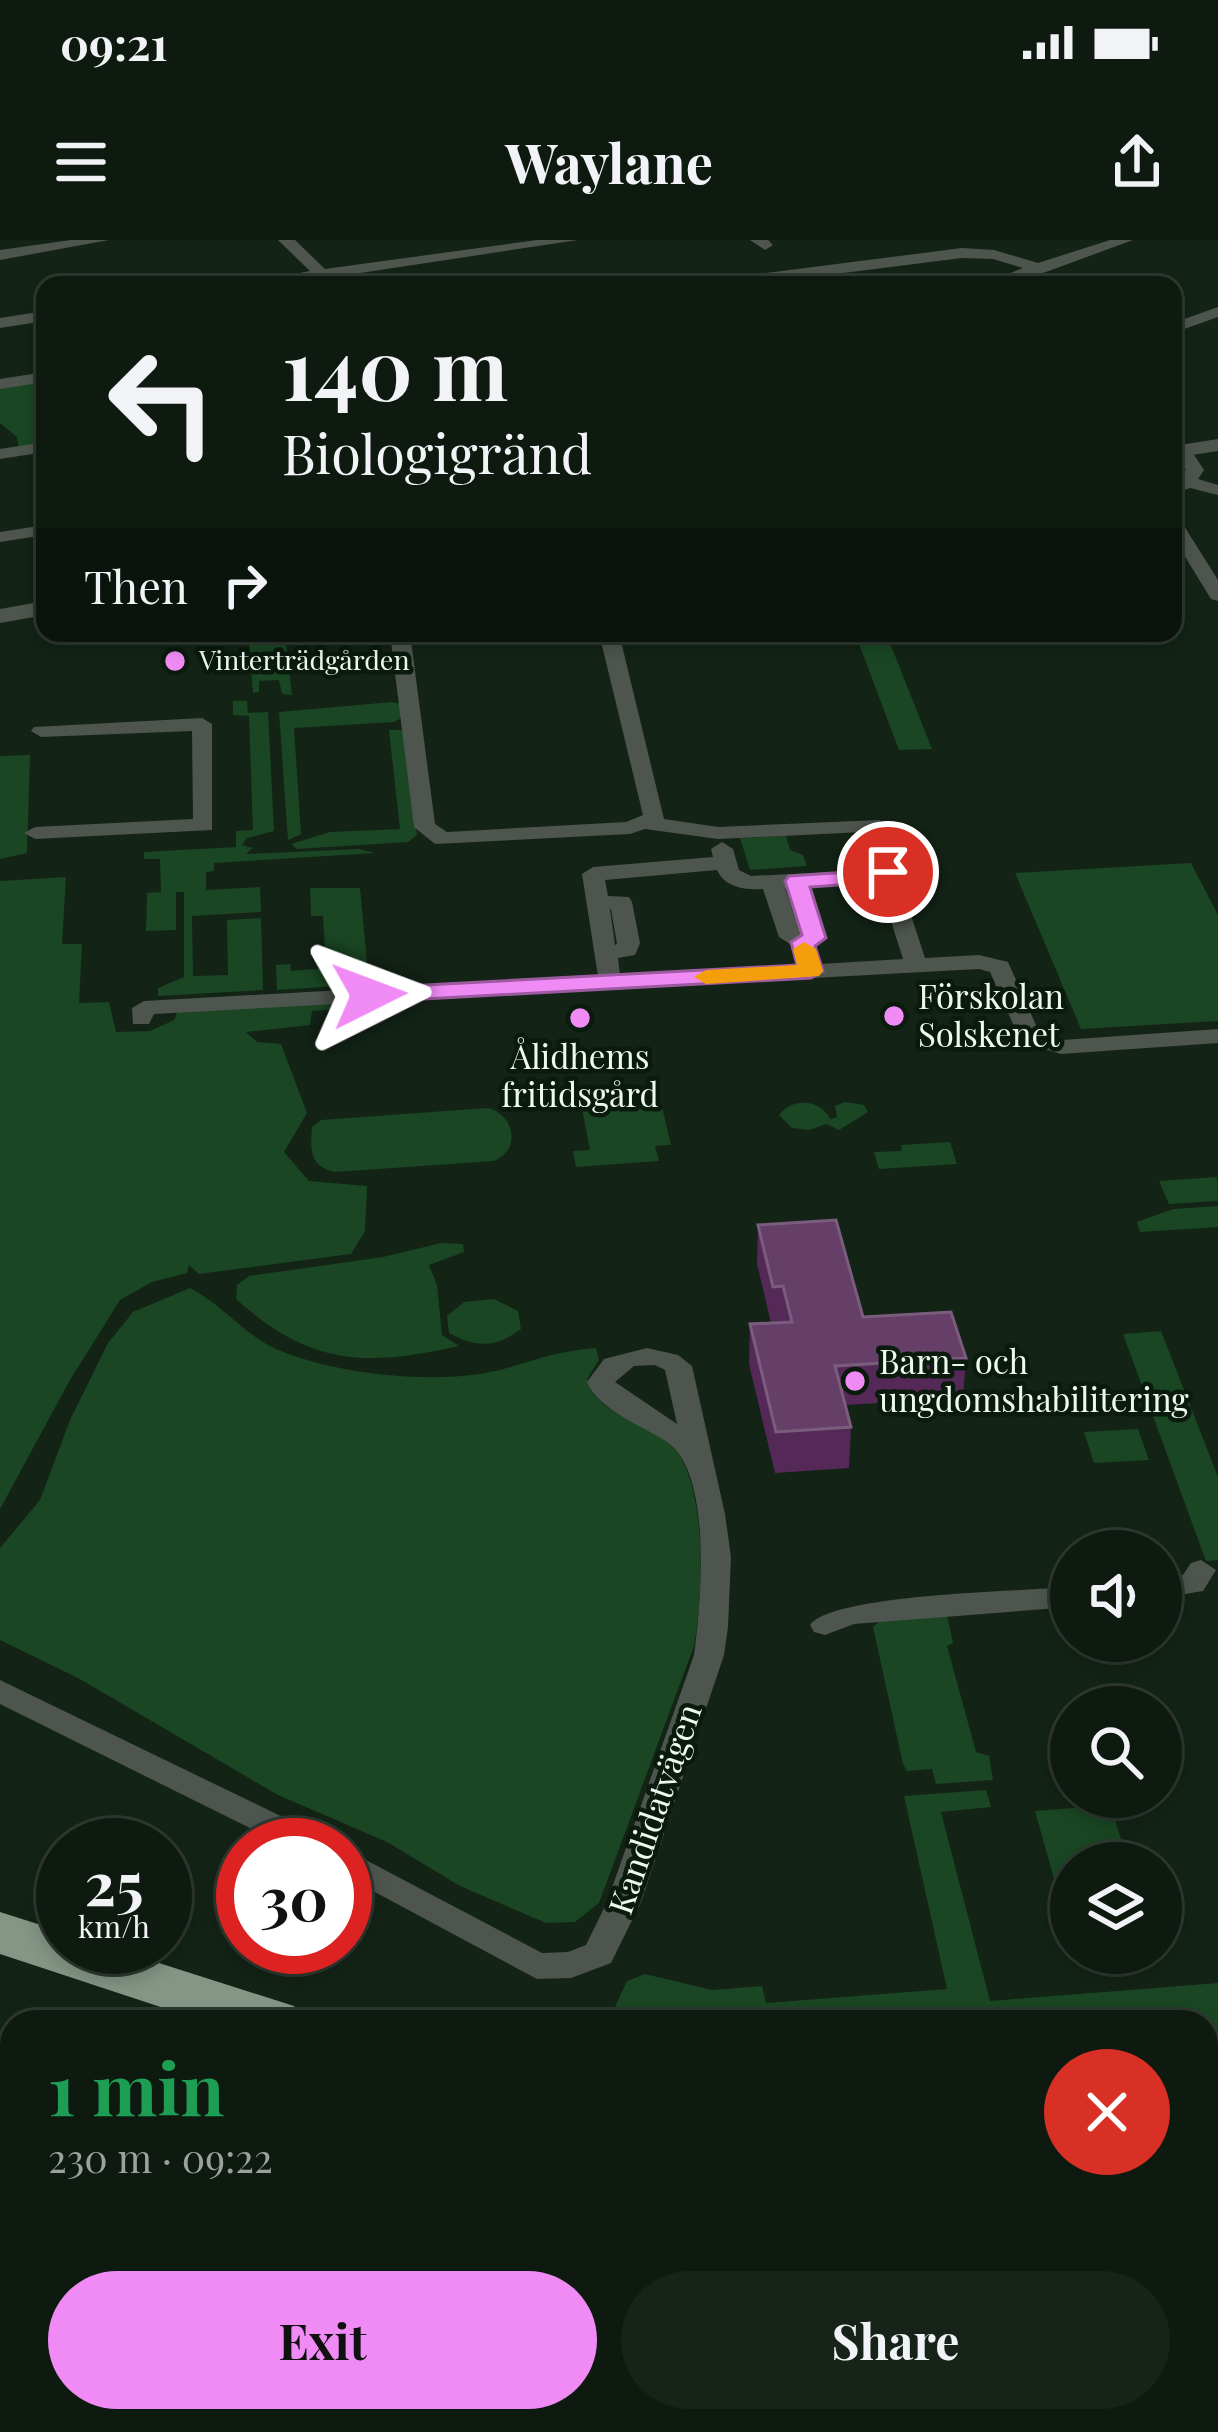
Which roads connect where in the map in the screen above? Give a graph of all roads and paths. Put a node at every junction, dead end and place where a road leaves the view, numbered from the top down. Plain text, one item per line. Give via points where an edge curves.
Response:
1 (101, 240) edge
2 (286, 240) edge
3 (570, 240) edge
4 (1125, 240) edge
5 (0, 255) edge
6 (1041, 269) junction
7 (324, 276) edge
8 (346, 276) edge
9 (782, 276) edge
10 (1017, 276) edge
11 (1218, 312) edge
12 (36, 317) edge
13 (0, 322) edge
14 (1182, 325) edge
15 (36, 378) edge
16 (0, 384) edge
17 (1218, 446) edge
18 (36, 448) edge
19 (1182, 451) edge
20 (0, 454) edge
21 (1182, 455) edge
22 (1182, 482) edge
23 (1182, 485) edge
24 (1218, 490) edge
25 (36, 531) edge
26 (0, 537) edge
27 (1182, 537) edge
28 (1218, 595) edge
29 (36, 610) edge
30 (0, 616) edge
31 (401, 642) edge
32 (612, 642) edge
33 (141, 742) dead end
34 (140, 813) dead end
35 (649, 824) junction
36 (718, 833) junction
37 (726, 863) junction
38 (885, 876) junction
39 (784, 882) junction
40 (916, 965) junction
41 (811, 971) junction
42 (610, 982) junction
43 (141, 1019) dead end
44 (1218, 1036) edge
45 (697, 1454) dead end
46 (1201, 1570) dead end
47 (1182, 1585) edge
48 (1050, 1600) edge
49 (825, 1625) dead end
50 (0, 1691) edge
51 (257, 1818) edge
52 (372, 1876) edge
53 (0, 1933) edge
54 (0, 1955) edge
55 (167, 2010) edge
56 (237, 2010) edge

1 - 5 street
2 - 7 street
3 - 8 street
4 - 6 street
6 - 9 street via 962,253
6 - 10 street
11 - 14 street
12 - 13 street
15 - 16 street
17 - 19 street
18 - 20 street
21 - 22 street via 1195,465
23 - 24 street
25 - 26 street
27 - 28 street
29 - 30 street
31 - 35 street via 427,832 443,839
32 - 35 street via 654,812
33 - 34 street via 41,740 202,724 204,825 35,826
35 - 36 street
36 - 37 street
36 - 38 street via 872,825
37 - 39 street via 738,881
37 - 42 street via 601,871 590,879 596,903 621,902 629,943 604,953
38 - 39 street
38 - 40 street
39 - 41 street via 790,937 802,942
40 - 41 street
40 - 44 street via 1000,967 1037,1042
41 - 42 street
42 - 43 street via 144,1008
45 - 52 street, Kandidatvägen via 716,1557 709,1655 599,1954 537,1966
46 - 47 street
48 - 49 street via 849,1614
50 - 51 street
53 - 56 highway
54 - 55 highway

